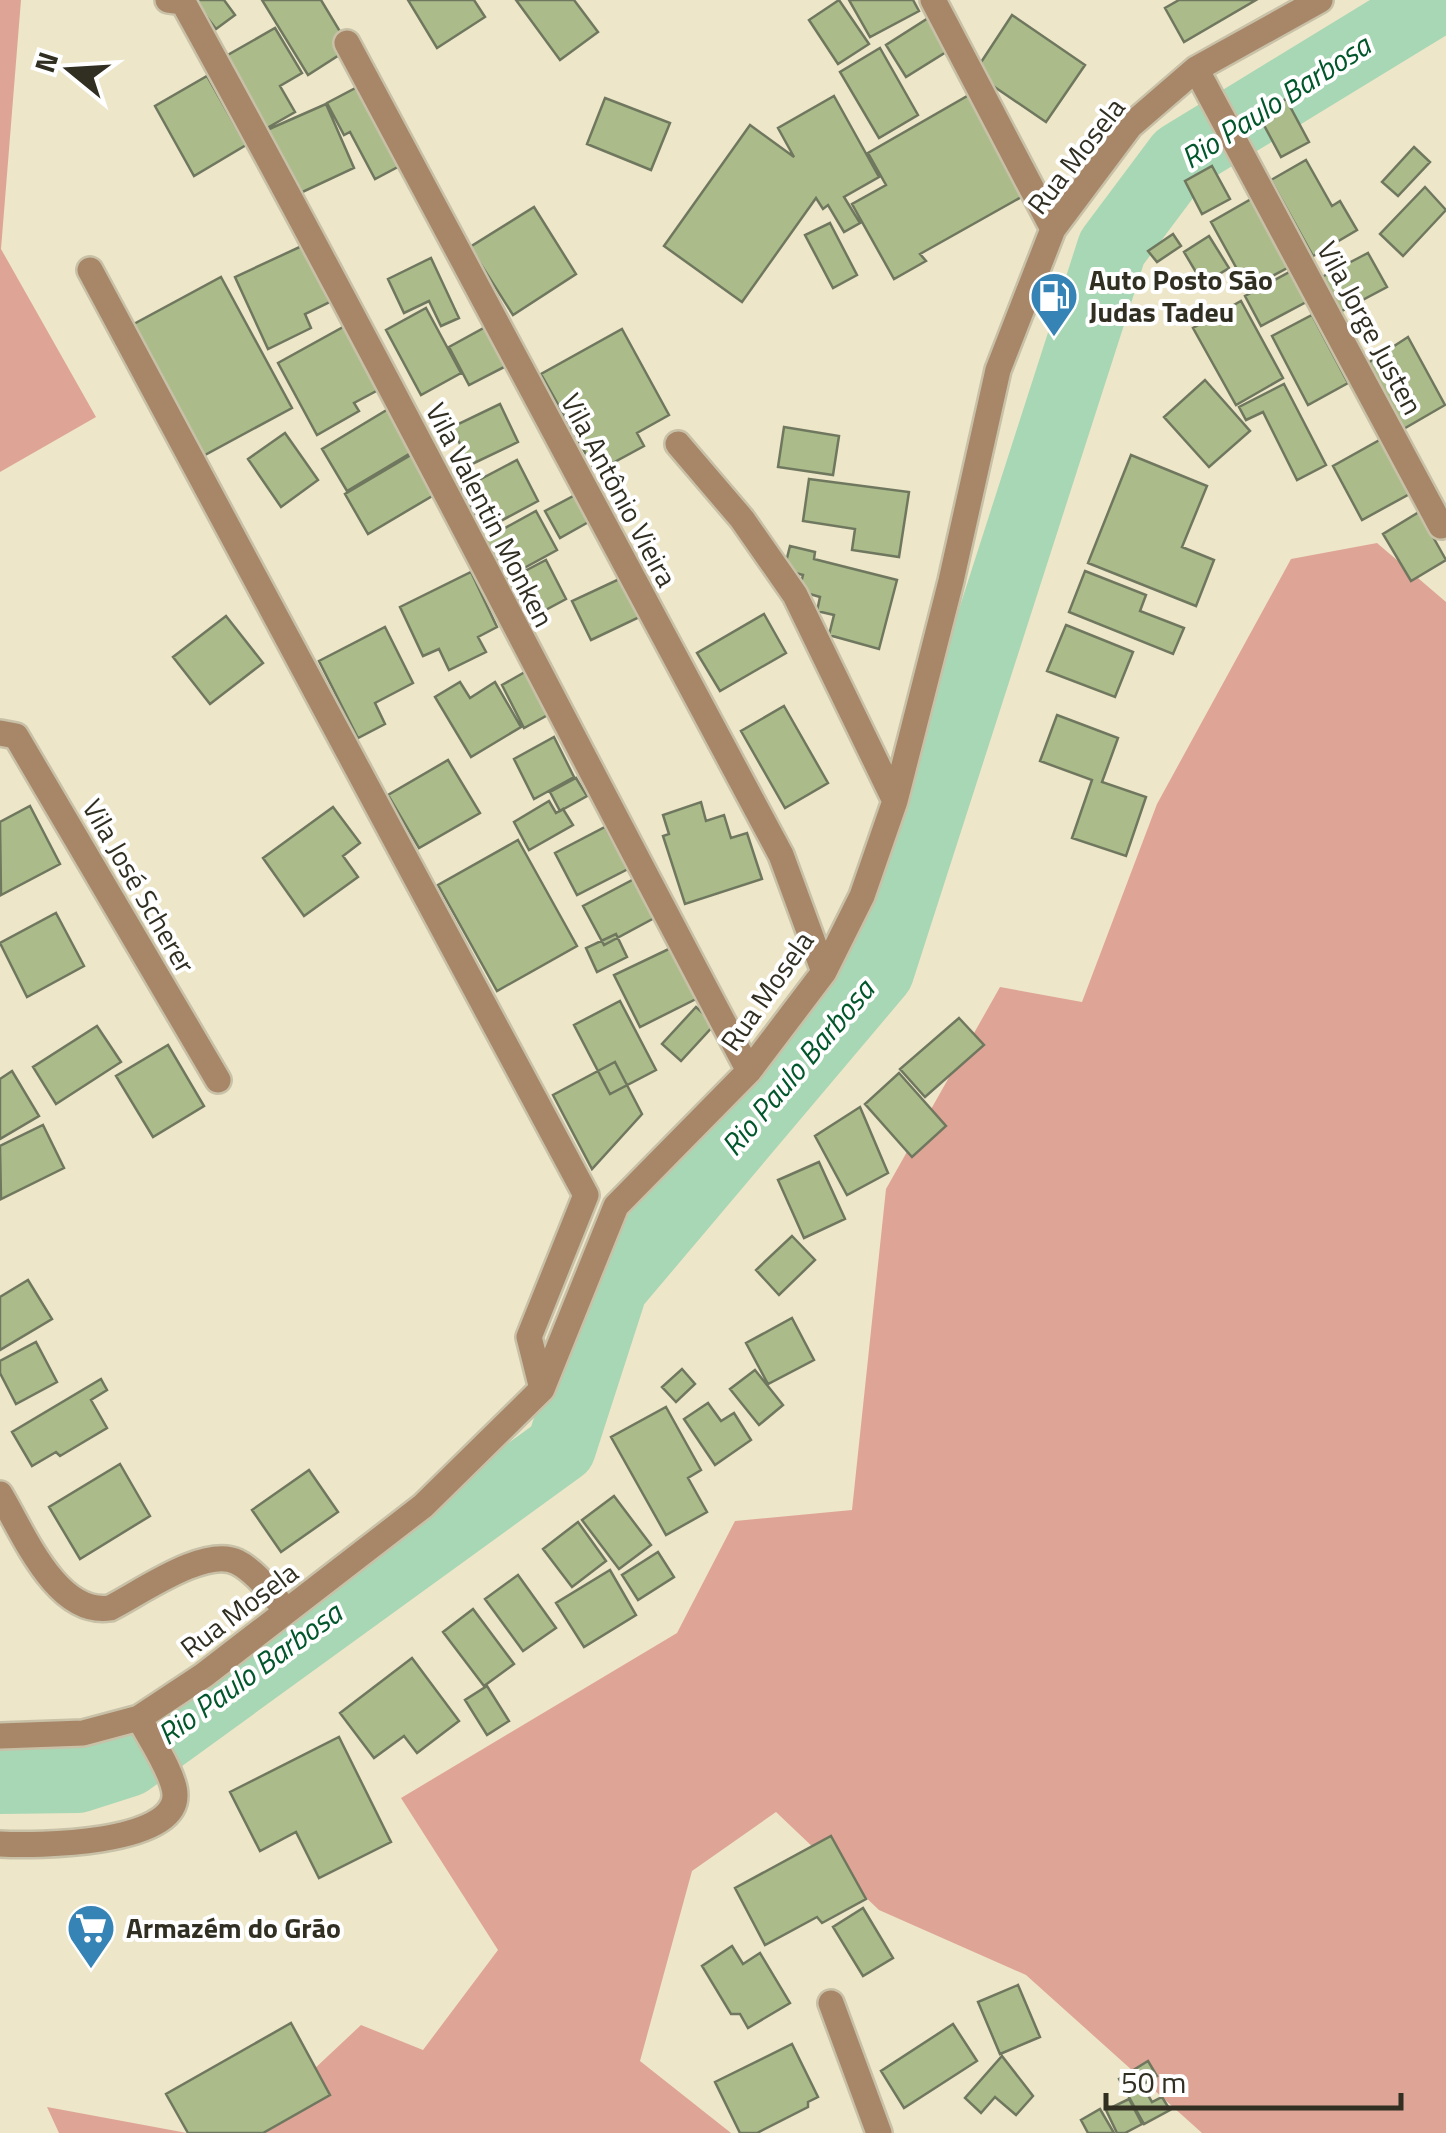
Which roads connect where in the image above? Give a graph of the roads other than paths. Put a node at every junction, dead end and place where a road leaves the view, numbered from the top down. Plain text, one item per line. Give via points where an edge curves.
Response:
1 (168, 0) edge
2 (933, 0) edge
3 (1320, 0) edge
4 (347, 43) dead end
5 (1196, 69) junction
6 (1053, 229) junction
7 (90, 270) dead end
8 (678, 444) dead end
9 (1441, 526) dead end
10 (0, 733) edge
11 (895, 800) junction
12 (824, 972) junction
13 (749, 1071) junction
14 (218, 1080) dead end
15 (542, 1390) junction
16 (0, 1494) edge
17 (287, 1611) junction
18 (139, 1718) junction
19 (0, 1736) edge
20 (0, 1844) edge
21 (831, 2002) dead end
22 (879, 2133) edge

1 - 13 street, Vila Valentin Monken via 184,2 321,252
2 - 6 street
3 - 5 street, Rua Mosela
4 - 12 street, Vila Antônio Vieira via 781,855
5 - 6 street, Rua Mosela via 1130,126
5 - 9 street, Vila Jorge Justen
6 - 11 street, Rua Mosela via 998,370
7 - 15 street via 586,1195 529,1337
8 - 11 street via 795,594
10 - 14 street, Vila José Scherer via 16,736
11 - 12 street, Rua Mosela via 862,896
12 - 13 street, Rua Mosela
13 - 15 street, Rua Mosela via 616,1206
15 - 17 street, Rua Mosela via 424,1506
16 - 17 street via 50,1578 82,1606 110,1608 204,1559 224,1558 248,1570
17 - 18 street, Rua Mosela
18 - 19 street, Rua Mosela via 83,1733
18 - 20 street via 173,1783 172,1811 147,1829 83,1842
21 - 22 street

